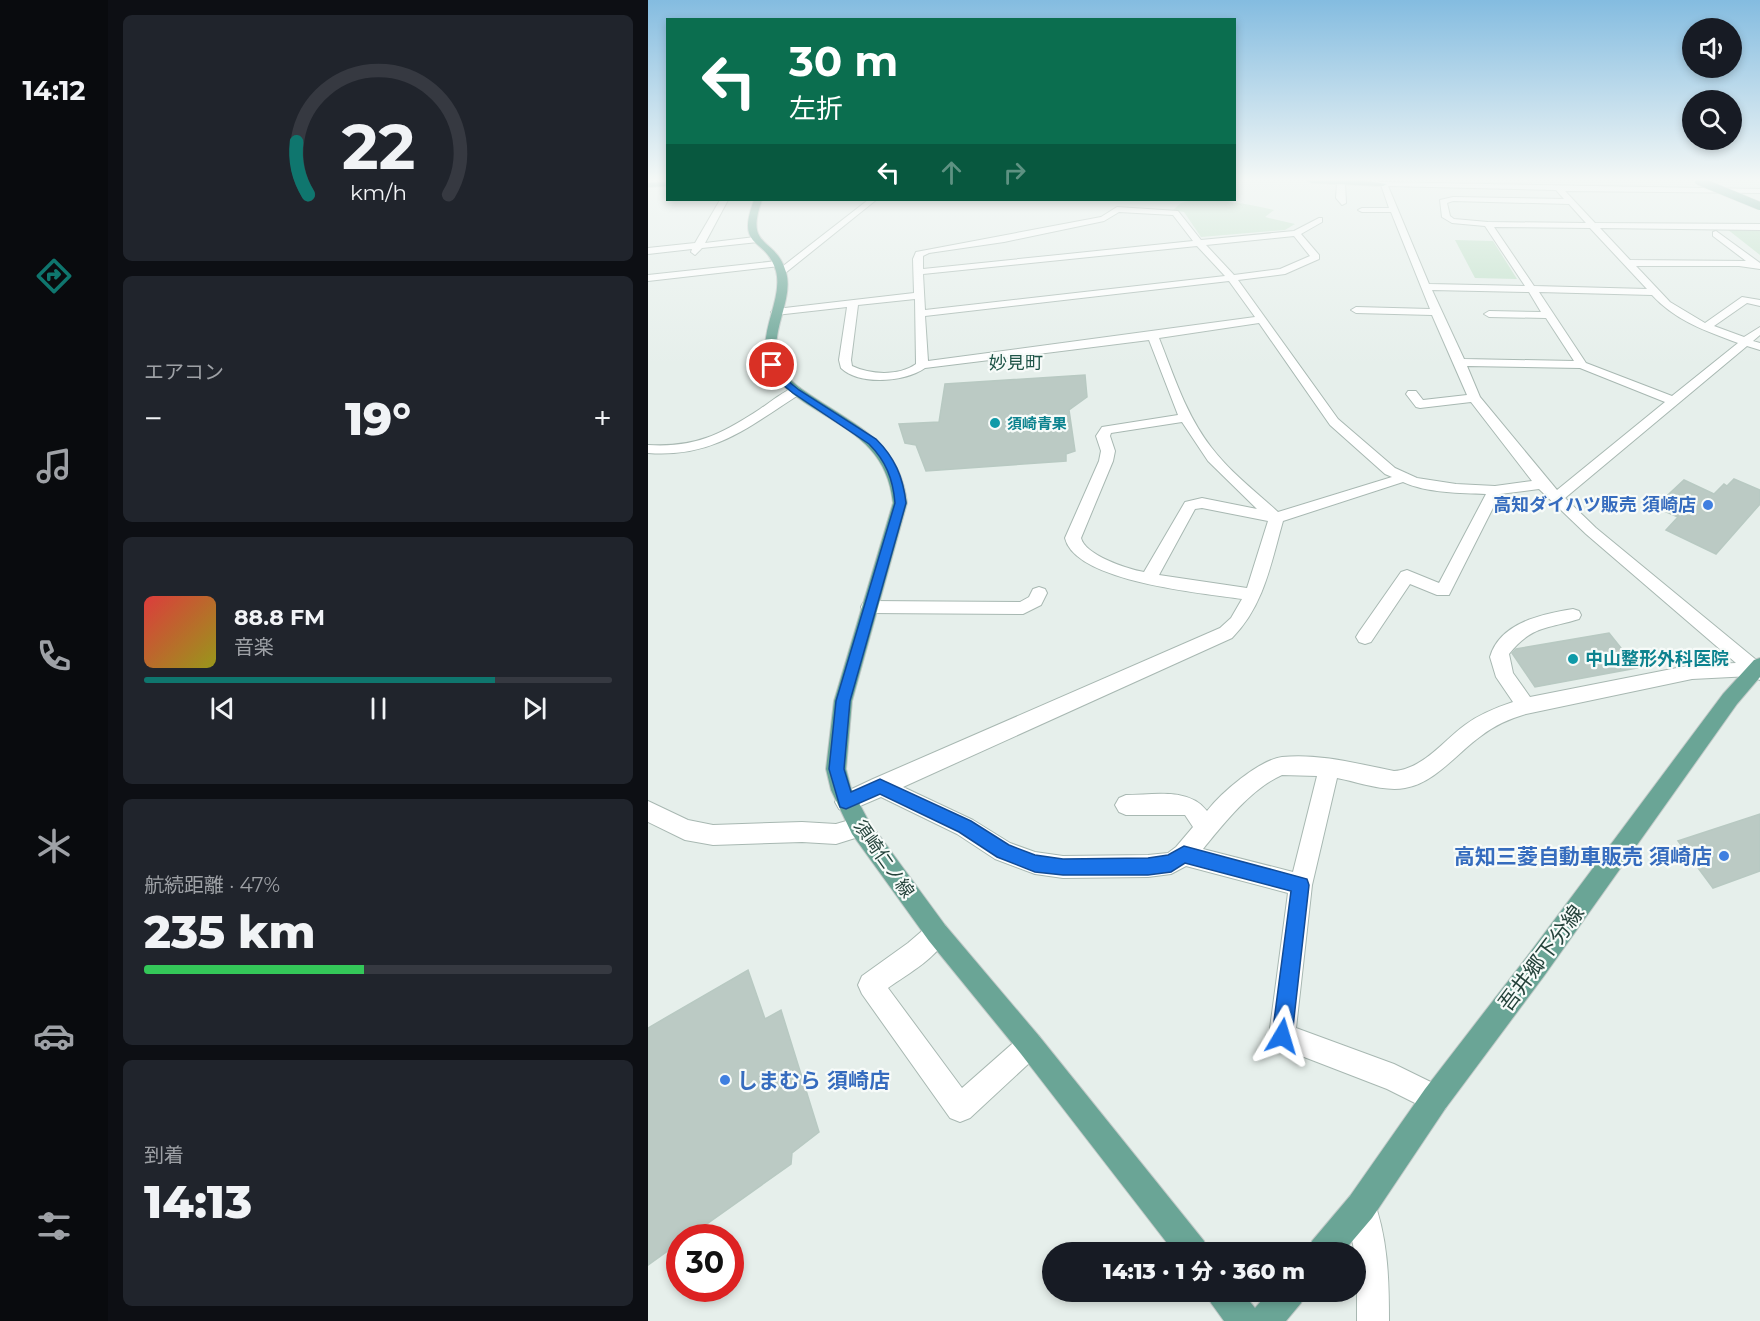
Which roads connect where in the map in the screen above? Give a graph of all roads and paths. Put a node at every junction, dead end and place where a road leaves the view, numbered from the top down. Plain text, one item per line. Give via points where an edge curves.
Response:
1 (1198, 242) edge
2 (700, 243) edge
3 (764, 243) edge
4 (817, 243) edge
5 (971, 243) edge
6 (1192, 243) edge
7 (1305, 243) edge
8 (1408, 243) edge
9 (1501, 243) edge
10 (1610, 243) edge
11 (1728, 243) edge
12 (814, 245) junction
13 (698, 246) junction
14 (648, 251) edge
15 (774, 254) junction
16 (692, 257) dead end
17 (1629, 263) junction
18 (1759, 266) edge
19 (920, 272) junction
20 (648, 278) edge
21 (1232, 278) junction
22 (1427, 287) junction
23 (1532, 288) junction
24 (1654, 292) junction
25 (920, 295) junction
26 (853, 302) junction
27 (1760, 303) edge
28 (1356, 310) dead end
29 (776, 312) junction
30 (1436, 312) junction
31 (919, 314) junction
32 (1489, 314) dead end
33 (1548, 315) junction
34 (1260, 320) junction
35 (1706, 327) junction
36 (1760, 330) edge
37 (1153, 336) junction
38 (1745, 341) junction
39 (1760, 347) edge
40 (1460, 362) junction
41 (922, 365) junction
42 (1582, 365) junction
43 (796, 392) junction
44 (1412, 394) dead end
45 (1474, 398) junction
46 (1672, 400) junction
47 (1187, 417) junction
48 (648, 449) edge
49 (1403, 478) junction
50 (1542, 484) junction
51 (1495, 490) junction
52 (1557, 497) junction
53 (1276, 518) junction
54 (1148, 579) junction
55 (1039, 593) dead end
56 (1253, 595) junction
57 (869, 607) junction
58 (1573, 615) dead end
59 (1365, 637) dead end
60 (1759, 673) edge
61 (1526, 706) junction
62 (1329, 768) junction
63 (880, 786) junction
64 (846, 802) junction
65 (1126, 805) dead end
66 (648, 812) edge
67 (1205, 826) junction
68 (860, 827) junction
69 (1184, 855) junction
70 (1301, 885) junction
71 (937, 933) junction
72 (1030, 1045) junction
73 (1435, 1099) junction
74 (1361, 1207) junction
75 (1185, 1242) edge
76 (1331, 1242) edge
77 (1230, 1302) edge
78 (1281, 1302) edge
79 (1244, 1321) edge
80 (1265, 1321) edge
81 (1373, 1321) edge

1 - 21 street
2 - 13 street
3 - 15 main road, 須崎仁ノ線
4 - 12 street
5 - 19 street via 922,253 918,259
6 - 19 street
7 - 21 street via 1315,253 1313,259 1282,272
8 - 22 street
9 - 23 street
10 - 17 street
11 - 18 street
12 - 15 street
12 - 15 street
13 - 14 street
13 - 15 street
13 - 16 street
15 - 20 street
15 - 29 main road, 須崎仁ノ線 via 782,286
17 - 18 street
17 - 24 street
19 - 25 street
21 - 31 street
21 - 34 street
22 - 23 street
22 - 30 street
23 - 24 street
23 - 33 street
24 - 35 street via 1679,314
25 - 26 street
25 - 31 street
26 - 29 street
26 - 41 street via 847,368 867,375 901,375
27 - 35 street via 1746,299
28 - 30 street
29 - 43 main road, 須崎仁ノ線 via 772,365
30 - 40 street
31 - 41 street
32 - 33 street
33 - 42 street
34 - 37 street
34 - 49 street via 1334,422
35 - 38 street
36 - 38 street
37 - 41 street
37 - 47 street
38 - 39 street
38 - 46 street
40 - 42 street
40 - 45 street
42 - 46 street
43 - 48 street via 700,448 676,452
43 - 57 main road, 須崎仁ノ線 via 872,442 896,473 900,503
44 - 45 street via 1420,404
45 - 50 street
46 - 52 street
47 - 53 street via 1220,468
47 - 54 street via 1107,430 1103,436 1108,451 1106,461 1073,538 1084,556
49 - 51 street via 1456,488
49 - 53 street
50 - 51 street
50 - 52 street
51 - 59 street via 1443,591 1407,576
52 - 60 street via 1591,531
53 - 54 street via 1202,503 1190,505
53 - 56 street
54 - 56 street
55 - 57 street via 1035,602 1023,608
56 - 63 street via 1242,616 1226,633
57 - 64 main road, 須崎仁ノ線 via 839,729 836,769
58 - 61 street via 1536,622 1500,651 1506,678
60 - 61 street via 1692,672
60 - 73 main road, 吾井郷下分線 via 1730,699
61 - 62 street via 1496,716 1432,765 1407,779
62 - 67 street via 1281,766 1264,773
62 - 70 street
63 - 64 street
63 - 69 street via 965,827 1003,851 1035,863 1063,867 1148,866 1171,863
64 - 68 main road, 須崎仁ノ線
65 - 67 street via 1180,804 1192,808
66 - 68 street via 685,830 713,835 836,834
67 - 69 street
68 - 71 main road, 須崎仁ノ線
69 - 70 street
70 - 73 street via 1282,1036 1394,1078
71 - 72 main road, 須崎仁ノ線
71 - 72 street via 871,985 960,1108
72 - 75 main road, 須崎仁ノ線
73 - 74 main road, 吾井郷下分線
74 - 76 main road, 吾井郷下分線
74 - 81 street via 1373,1266
77 - 79 main road
78 - 80 main road

